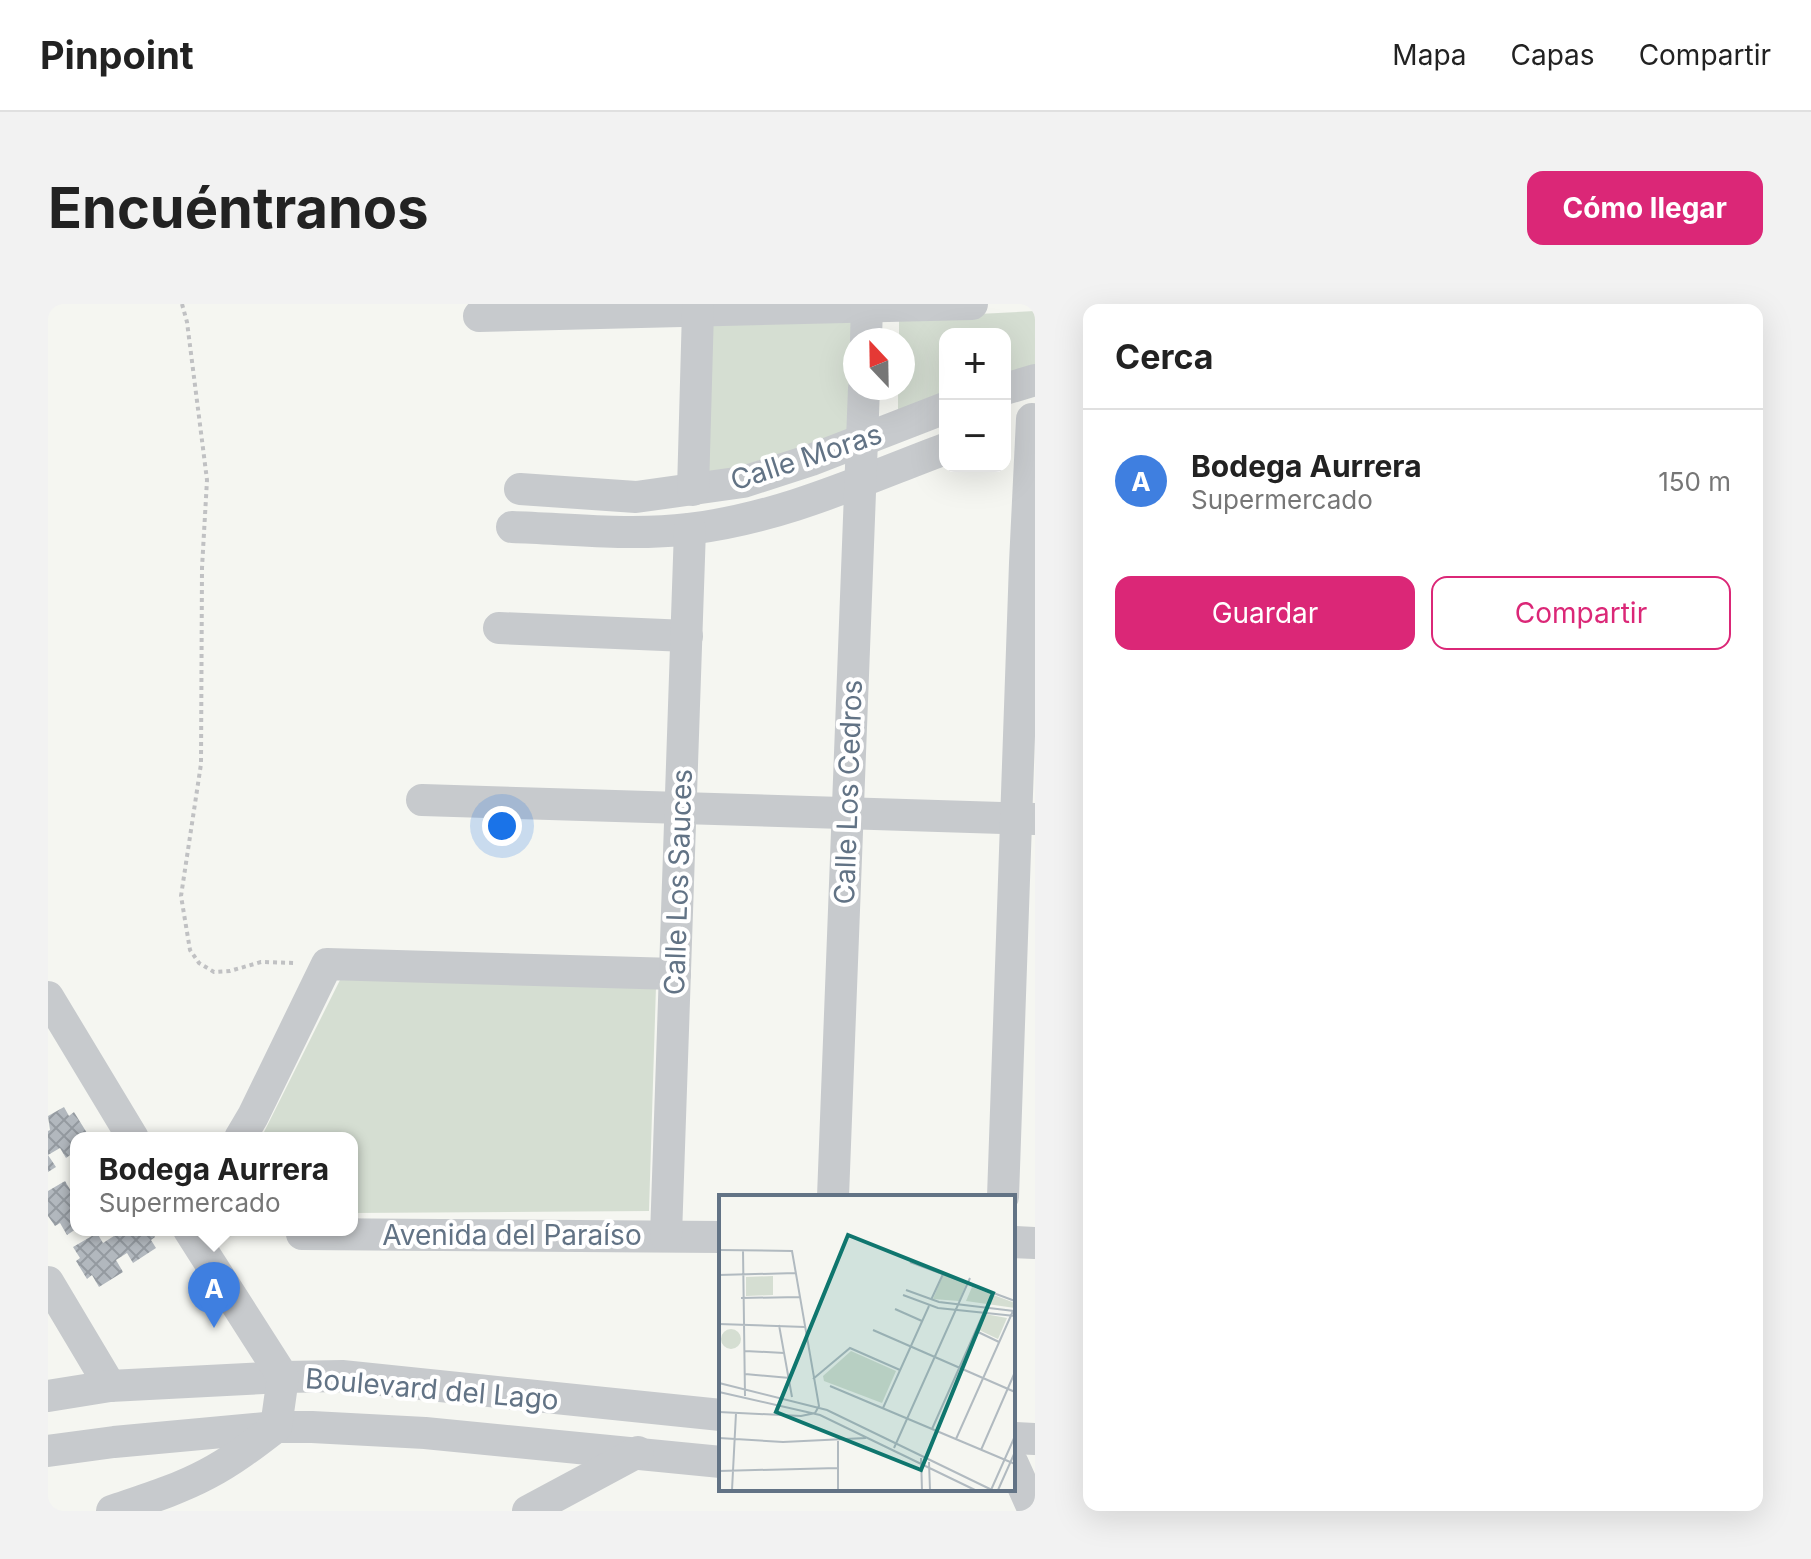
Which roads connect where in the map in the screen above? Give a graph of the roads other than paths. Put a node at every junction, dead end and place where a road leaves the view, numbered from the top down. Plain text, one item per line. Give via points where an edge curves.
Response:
1 (972, 304) edge
2 (867, 306) edge
3 (698, 310) junction
4 (479, 316) dead end
5 (866, 328) edge
6 (1035, 380) edge
7 (1011, 387) edge
8 (864, 400) edge
9 (939, 412) edge
10 (1024, 422) edge
11 (939, 450) edge
12 (862, 462) junction
13 (520, 489) dead end
14 (693, 490) junction
15 (512, 527) dead end
16 (690, 529) junction
17 (1030, 563) edge
18 (499, 628) dead end
19 (687, 636) junction
20 (422, 800) dead end
21 (681, 808) junction
22 (848, 813) junction
23 (1026, 819) edge
24 (675, 974) junction
25 (48, 997) edge
26 (129, 1132) edge
27 (244, 1132) edge
28 (833, 1195) edge
29 (1003, 1195) edge
30 (358, 1234) edge
31 (193, 1236) edge
32 (666, 1236) junction
33 (719, 1237) edge
34 (1015, 1242) edge
35 (1035, 1243) edge
36 (48, 1282) edge
37 (283, 1377) junction
38 (110, 1386) junction
39 (48, 1396) edge
40 (657, 1409) junction
41 (719, 1415) edge
42 (276, 1427) junction
43 (1015, 1438) edge
44 (1035, 1439) edge
45 (48, 1451) edge
46 (637, 1453) junction
47 (719, 1462) edge
48 (112, 1511) edge
49 (528, 1511) edge

1 - 2 street
2 - 3 street
2 - 5 street
3 - 4 street
3 - 14 street
6 - 7 street
8 - 12 street, Calle Los Cedros
9 - 12 street, Calle Moras
10 - 17 street
11 - 12 street
12 - 14 street, Calle Moras via 811,460 743,482
12 - 16 street via 814,500
12 - 22 street, Calle Los Cedros
13 - 14 street, Calle Moras via 636,497
15 - 16 street
16 - 19 street, Calle Los Sauces
17 - 23 street
18 - 19 street
19 - 21 street, Calle Los Sauces
20 - 21 street
21 - 22 street
21 - 24 street, Calle Los Sauces
22 - 23 street
22 - 28 street, Calle Los Cedros
23 - 29 street
24 - 27 street via 327,964
24 - 32 street, Calle Los Sauces
25 - 26 street
30 - 32 street, Avenida del Paraíso
31 - 37 street
32 - 33 street, Avenida del Paraíso
34 - 35 street
36 - 38 street
37 - 38 street, Boulevard del Lago
37 - 40 street, Boulevard del Lago via 342,1376
37 - 42 street
38 - 39 street, Boulevard del Lago
40 - 41 street, Boulevard del Lago
40 - 46 street
42 - 45 street, Boulevard del Lago
42 - 46 street, Boulevard del Lago via 425,1433
42 - 48 street via 205,1475
43 - 44 street
46 - 47 street, Boulevard del Lago
46 - 49 street

